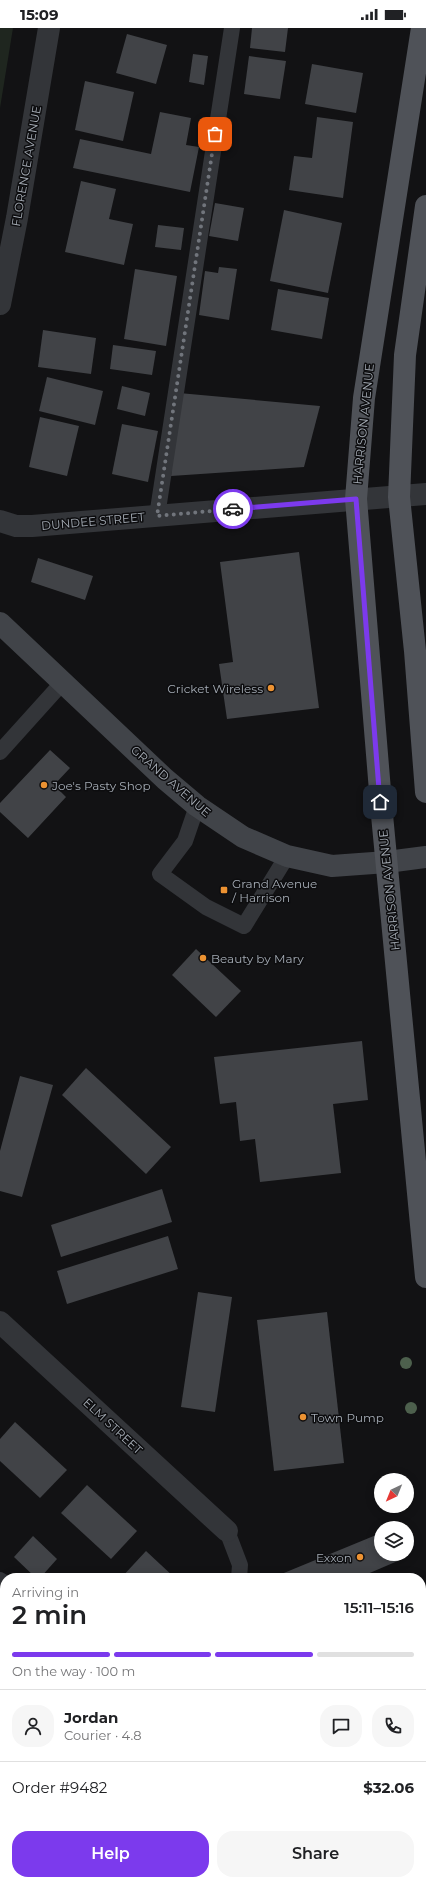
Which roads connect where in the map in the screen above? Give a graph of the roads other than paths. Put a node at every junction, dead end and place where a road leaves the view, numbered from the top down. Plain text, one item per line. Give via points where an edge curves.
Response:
1 (49, 28) edge
2 (232, 28) edge
3 (422, 28) edge
4 (426, 206) edge
5 (0, 304) edge
6 (426, 494) edge
7 (399, 497) junction
8 (356, 499) junction
9 (157, 516) junction
10 (0, 521) edge
11 (0, 623) edge
12 (64, 682) junction
13 (0, 752) edge
14 (426, 792) edge
15 (197, 806) junction
16 (287, 856) junction
17 (426, 857) edge
18 (387, 862) junction
19 (426, 1277) edge
20 (0, 1322) edge
21 (227, 1531) joint
22 (239, 1573) edge

1 - 5 street, FLORENCE AVENUE
2 - 9 lane
3 - 8 main road, HARRISON AVENUE via 364,398
4 - 7 main road via 405,355
6 - 7 street, DUNDEE STREET
7 - 8 street, DUNDEE STREET
7 - 14 main road
8 - 9 street, DUNDEE STREET
8 - 18 main road, HARRISON AVENUE
9 - 10 street, DUNDEE STREET via 32,526 16,526
11 - 12 main road, GRAND AVENUE
12 - 13 lane
12 - 15 main road, GRAND AVENUE
15 - 16 main road, GRAND AVENUE via 243,836
15 - 16 lane via 185,841 160,874 206,907 244,926
16 - 18 main road, GRAND AVENUE via 332,866
17 - 18 main road, GRAND AVENUE
18 - 19 main road, HARRISON AVENUE
20 - 21 street, ELM STREET
21 - 22 lane via 240,1565

